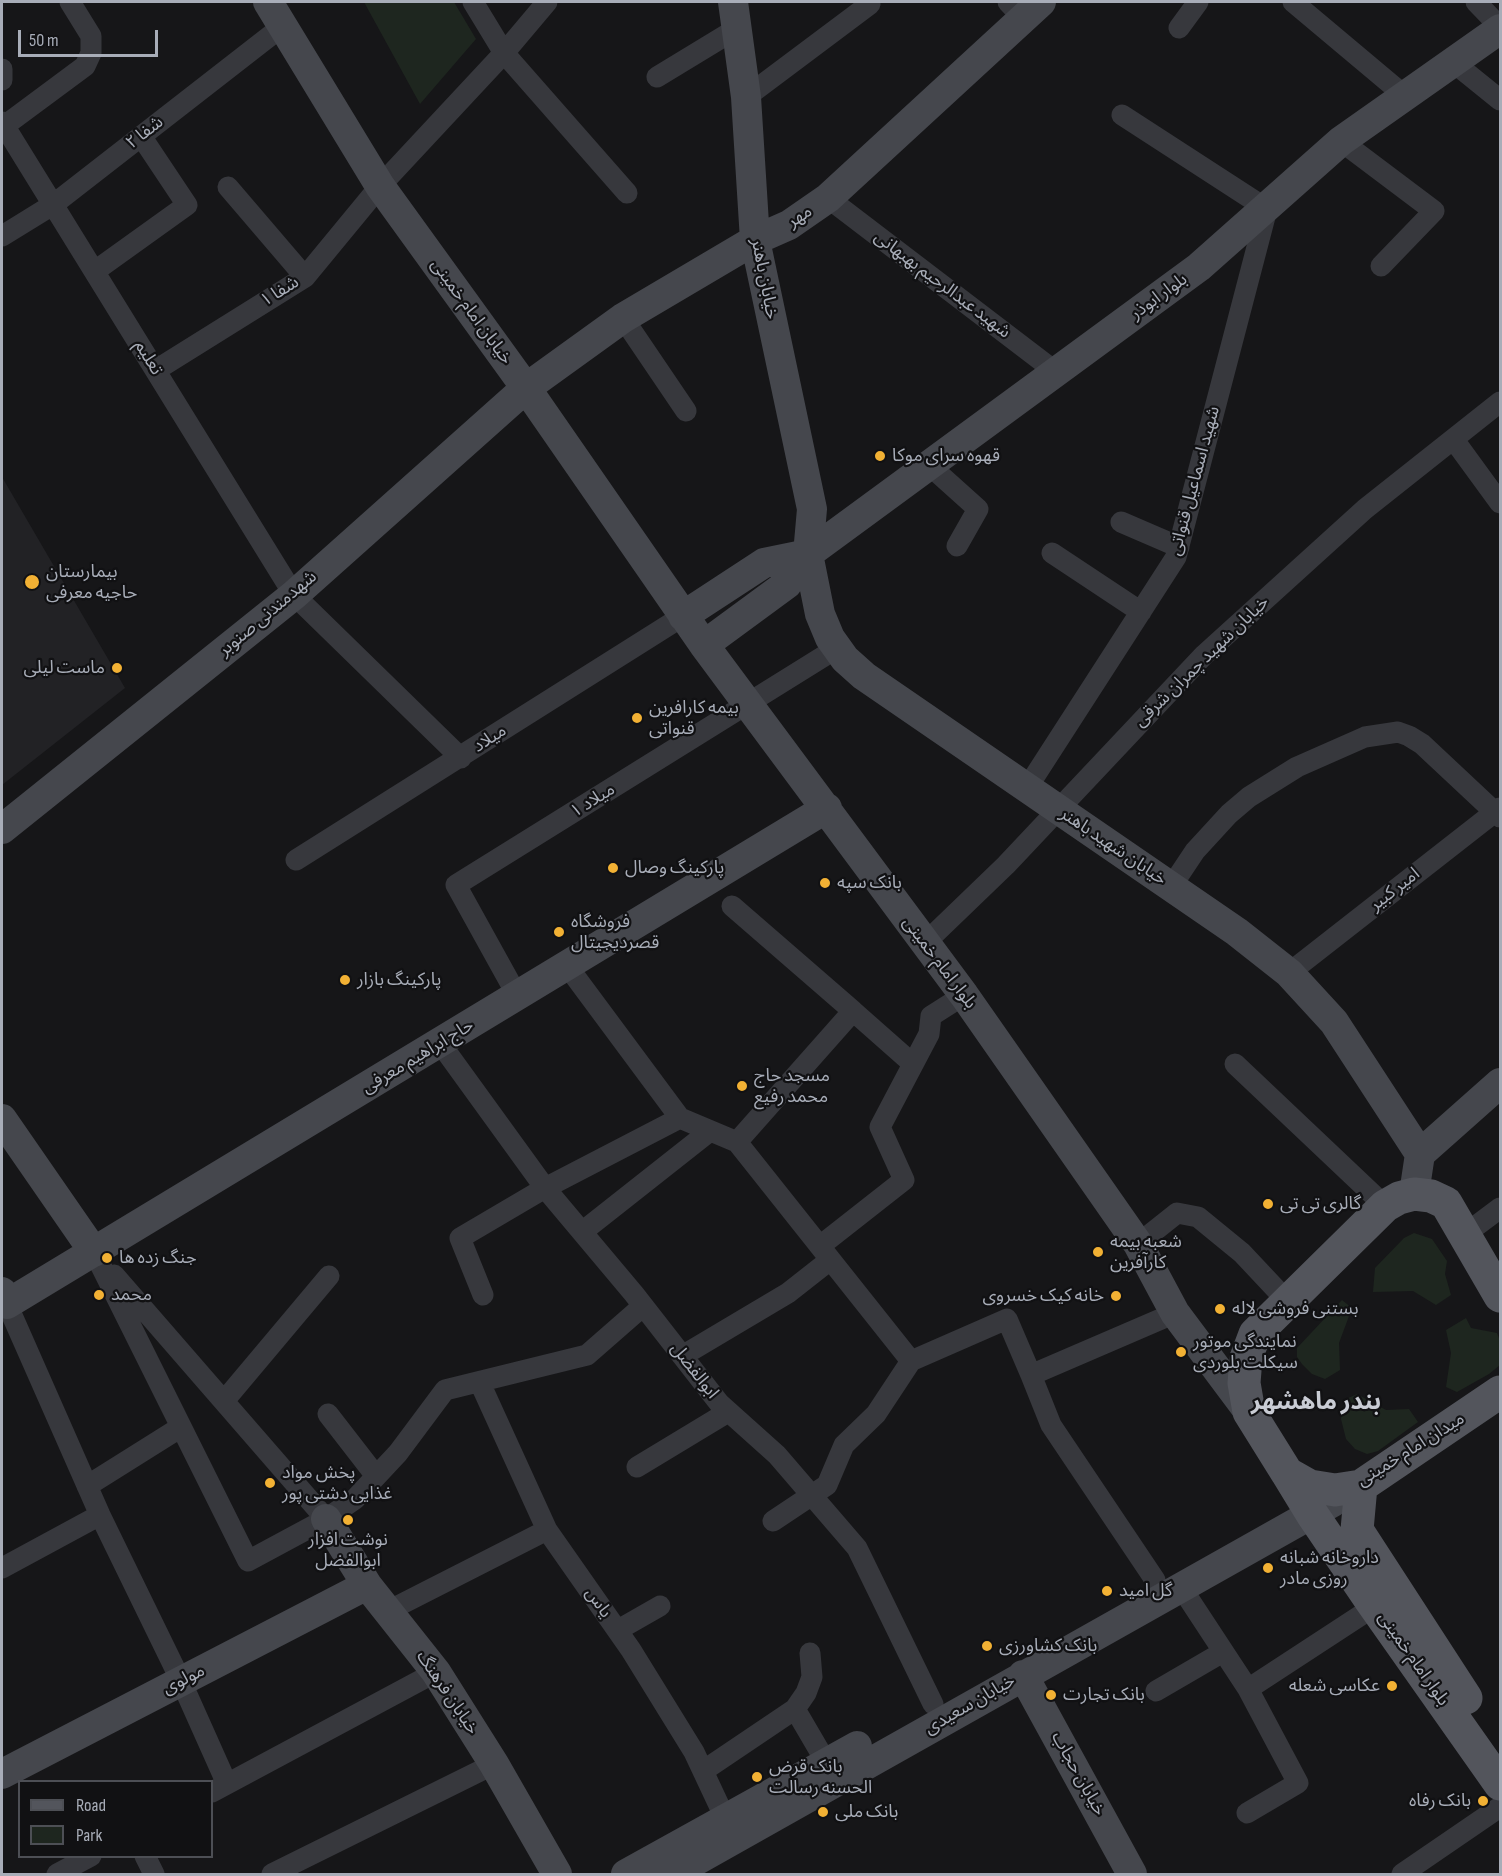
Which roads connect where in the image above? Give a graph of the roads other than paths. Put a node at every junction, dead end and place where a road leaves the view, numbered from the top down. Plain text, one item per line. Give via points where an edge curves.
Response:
1 (70, 2) edge
2 (267, 2) edge
3 (473, 2) edge
4 (547, 2) edge
5 (1198, 2) edge
6 (1293, 2) edge
7 (1476, 2) edge
8 (870, 4) dead end
9 (1024, 7) edge
10 (734, 15) edge
11 (284, 26) junction
12 (1179, 28) dead end
13 (1500, 28) edge
14 (504, 53) junction
15 (1453, 62) junction
16 (2, 69) edge
17 (657, 77) dead end
18 (2, 80) edge
19 (1405, 96) junction
20 (746, 97) junction
21 (1500, 100) edge
22 (1122, 115) dead end
23 (3, 124) edge
24 (141, 136) junction
25 (1341, 141) junction
26 (380, 186) junction
27 (228, 187) dead end
28 (627, 194) dead end
29 (828, 198) junction
30 (54, 204) junction
31 (1267, 209) junction
32 (2, 236) edge
33 (755, 240) junction
34 (1381, 266) dead end
35 (95, 271) junction
36 (305, 277) junction
37 (623, 318) junction
38 (156, 370) junction
39 (1056, 372) junction
40 (526, 388) junction
41 (1500, 402) edge
42 (686, 411) dead end
43 (1454, 440) junction
44 (929, 465) junction
45 (1500, 504) edge
46 (1121, 522) dead end
47 (957, 546) dead end
48 (1179, 547) junction
49 (1052, 553) dead end
50 (808, 554) junction
51 (294, 595) junction
52 (1141, 612) junction
53 (683, 616) junction
54 (704, 645) junction
55 (837, 648) junction
56 (749, 705) junction
57 (461, 758) junction
58 (1027, 788) junction
59 (827, 808) junction
60 (1058, 809) junction
61 (1499, 812) edge
62 (2, 829) edge
63 (296, 860) dead end
64 (1171, 887) junction
65 (732, 906) dead end
66 (924, 944) junction
67 (568, 967) junction
68 (1290, 973) junction
69 (964, 995) junction
70 (518, 997) junction
71 (853, 1011) junction
72 (440, 1044) junction
73 (913, 1064) junction
74 (1235, 1064) dead end
75 (1500, 1083) edge
76 (680, 1118) junction
77 (2, 1119) edge
78 (710, 1131) junction
79 (737, 1142) junction
80 (1420, 1154) junction
81 (545, 1188) junction
82 (1414, 1194) junction
83 (1385, 1206) junction
84 (1500, 1208) edge
85 (582, 1232) junction
86 (1464, 1234) junction
87 (1138, 1244) junction
88 (94, 1252) junction
89 (825, 1253) junction
90 (329, 1276) dead end
91 (483, 1295) dead end
92 (1500, 1296) edge
93 (4, 1298) edge
94 (1288, 1302) junction
95 (643, 1306) junction
96 (1178, 1316) junction
97 (682, 1356) junction
98 (911, 1361) junction
99 (1031, 1374) junction
100 (480, 1383) junction
101 (1500, 1392) edge
102 (224, 1401) junction
103 (728, 1412) junction
104 (1249, 1412) junction
105 (328, 1414) dead end
106 (181, 1427) junction
107 (637, 1467) dead end
108 (376, 1476) junction
109 (87, 1486) junction
110 (1361, 1486) junction
111 (1300, 1494) junction
112 (812, 1496) junction
113 (100, 1515) junction
114 (326, 1519) junction
115 (773, 1521) dead end
116 (547, 1530) junction
117 (2, 1567) edge
118 (1168, 1584) junction
119 (368, 1586) junction
120 (660, 1606) dead end
121 (1375, 1606) junction
122 (388, 1611) junction
123 (618, 1630) junction
124 (1223, 1652) junction
125 (810, 1653) dead end
126 (436, 1672) junction
127 (1023, 1675) junction
128 (181, 1681) junction
129 (1248, 1689) junction
130 (1156, 1691) dead end
131 (933, 1704) junction
132 (795, 1709) junction
133 (1500, 1751) edge
134 (826, 1762) junction
135 (494, 1764) junction
136 (703, 1771) junction
137 (2, 1774) edge
138 (1500, 1784) edge
139 (219, 1788) edge
140 (1500, 1807) edge
141 (1247, 1813) dead end
142 (725, 1818) junction
143 (89, 1858) edge
144 (146, 1858) edge
145 (1128, 1866) edge
146 (669, 1868) edge
147 (57, 1875) edge
148 (154, 1875) edge
149 (272, 1875) edge
150 (556, 1875) edge
151 (626, 1875) edge
152 (1402, 1875) edge

1 - 23 street via 91,36 91,53 85,66
2 - 11 main road, خیابان امام خمینی
3 - 14 street
4 - 14 street, شفا ۱
5 - 12 street
6 - 19 street
7 - 13 street
8 - 20 street
9 - 29 main road, مهر
10 - 17 street
10 - 20 main road, خیابان باهنر
11 - 24 street, شفا ۲
11 - 26 main road, خیابان امام خمینی
13 - 15 main road, بلوار ابوذر
14 - 26 street, شفا ۱
14 - 28 street
15 - 19 main road, بلوار ابوذر
15 - 21 street
16 - 18 street
19 - 25 main road, بلوار ابوذر
20 - 33 main road, خیابان باهنر
22 - 31 street
23 - 30 street, تعلیم
24 - 30 street, شفا ۲
24 - 35 street via 187,205
25 - 31 main road, بلوار ابوذر
25 - 34 street via 1434,211
26 - 36 street, شفا ۱
26 - 40 main road, خیابان امام خمینی
27 - 36 street
29 - 33 main road, مهر via 789,225
29 - 39 street, شهید عبدالرحیم بهبهانی
30 - 32 street, شفا ۲
30 - 35 street, تعلیم
31 - 39 main road, بلوار ابوذر via 1199,267
31 - 48 street, شهید اسماعیل قنواتی
33 - 37 main road, مهر
33 - 50 main road, خیابان باهنر via 812,509
35 - 38 street, تعلیم
36 - 38 street, شفا ۱
37 - 40 main road, مهر
37 - 42 street
38 - 51 street, تعلیم
39 - 44 main road, بلوار ابوذر
40 - 51 main road, شهدمندنی صنوبر
40 - 53 main road, خیابان امام خمینی
41 - 43 street, خیابان شهید چمران شرقی
43 - 45 street
43 - 60 street, خیابان شهید چمران شرقی via 1365,509 1204,655
44 - 47 street via 978,509
44 - 50 main road, بلوار ابوذر
46 - 48 street
48 - 52 street, شهید اسماعیل قنواتی
49 - 52 street
50 - 53 main road via 764,563
50 - 54 main road via 787,584
50 - 55 main road, خیابان شهید باهنر via 820,614
51 - 57 street, تعلیم
51 - 62 main road, شهدمندنی صنوبر
52 - 58 street, شهید اسماعیل قنواتی
53 - 54 main road, بلوار امام خمینی
53 - 57 street, میلاد
54 - 56 main road, بلوار امام خمینی
55 - 56 street, میلاد ۱
55 - 58 main road, خیابان شهید باهنر via 864,676
56 - 59 main road, بلوار امام خمینی
56 - 70 street, میلاد ۱ via 456,885
57 - 63 street, میلاد
58 - 60 main road, خیابان شهید باهنر
59 - 66 main road, بلوار امام خمینی
59 - 67 main road, حاج ابراهیم معرفی
60 - 64 main road, خیابان شهید باهنر
60 - 66 street, خیابان شهید چمران شرقی
61 - 64 street via 1408,735 1398,732 1365,737 1297,767 1228,814 1195,851
61 - 68 street, امیر کبیر
64 - 68 main road, خیابان شهید باهنر
65 - 71 street
66 - 69 main road, بلوار امام خمینی
67 - 70 main road, حاج ابراهیم معرفی
67 - 76 street
68 - 80 main road, خیابان شهید باهنر via 1334,1022
69 - 73 street via 931,1016 929,1034
69 - 87 main road, بلوار امام خمینی
70 - 72 main road, حاج ابراهیم معرفی
71 - 73 street
71 - 79 street
72 - 81 street, ابوالفضل
72 - 88 main road, حاج ابراهیم معرفی
73 - 89 street via 880,1127 904,1180
74 - 83 street
75 - 80 main road
76 - 78 street
76 - 81 street
77 - 88 main road
78 - 79 street
78 - 85 street
79 - 89 street
80 - 82 main road
81 - 85 street, ابوالفضل
81 - 91 street via 460,1238
82 - 83 main road
82 - 86 main road via 1446,1203
83 - 94 main road
84 - 86 street
85 - 95 street, ابوالفضل
86 - 92 main road
87 - 94 street via 1177,1213 1198,1217 1242,1253
87 - 96 main road, بلوار امام خمینی
88 - 93 main road, حاج ابراهیم معرفی
88 - 102 street
88 - 106 street
89 - 97 street via 788,1293
89 - 98 street
90 - 102 street
93 - 109 street
94 - 104 main road via 1255,1334 1245,1358
95 - 97 street, ابوالفضل
95 - 100 street via 587,1355
96 - 99 street
96 - 104 main road, بلوار امام خمینی
97 - 103 street, ابوالفضل
98 - 99 street via 1007,1318
98 - 112 street via 876,1414 844,1445 827,1485
99 - 118 street via 1051,1425
100 - 108 street via 445,1390
100 - 116 street, یاس
101 - 110 main road, میدان امام خمینی
102 - 114 street
103 - 107 street
103 - 112 street, ابوالفضل via 777,1455
104 - 111 main road
105 - 108 street
106 - 109 street
106 - 114 street via 248,1561
108 - 114 street via 355,1499
109 - 113 street
110 - 111 main road, خیابان سعیدی
110 - 111 main road, میدان امام خمینی via 1335,1490 1310,1486
110 - 133 main road, بلوار امام خمینی via 1357,1530
111 - 118 main road, خیابان سعیدی
111 - 121 main road, بلوار امام خمینی
112 - 115 street
112 - 131 street, ابوالفضل via 857,1548
113 - 117 street
113 - 128 street
114 - 119 main road, خیابان فرهنگ
116 - 122 street
116 - 123 street, یاس
118 - 124 street
118 - 127 main road, خیابان سعیدی
118 - 131 main road, خیابان سعیدی
119 - 122 main road, خیابان فرهنگ
119 - 128 main road, مولوی
120 - 123 street
121 - 129 street
121 - 138 main road, بلوار امام خمینی
122 - 126 main road, خیابان فرهنگ
123 - 136 street, یاس
124 - 129 street
124 - 130 street
125 - 132 street via 812,1677
126 - 135 main road, خیابان فرهنگ
126 - 139 street
127 - 145 main road, خیابان حجاب
127 - 146 main road, خیابان سعیدی
128 - 137 main road, مولوی
128 - 139 street
129 - 141 street via 1298,1783
131 - 134 main road, خیابان سعیدی
132 - 134 street
132 - 136 street
134 - 142 main road, خیابان سعیدی
135 - 149 street
135 - 150 main road, خیابان فرهنگ
136 - 142 street, یاس
140 - 152 street
142 - 146 main road, خیابان سعیدی
143 - 147 street
144 - 148 street
146 - 151 main road

